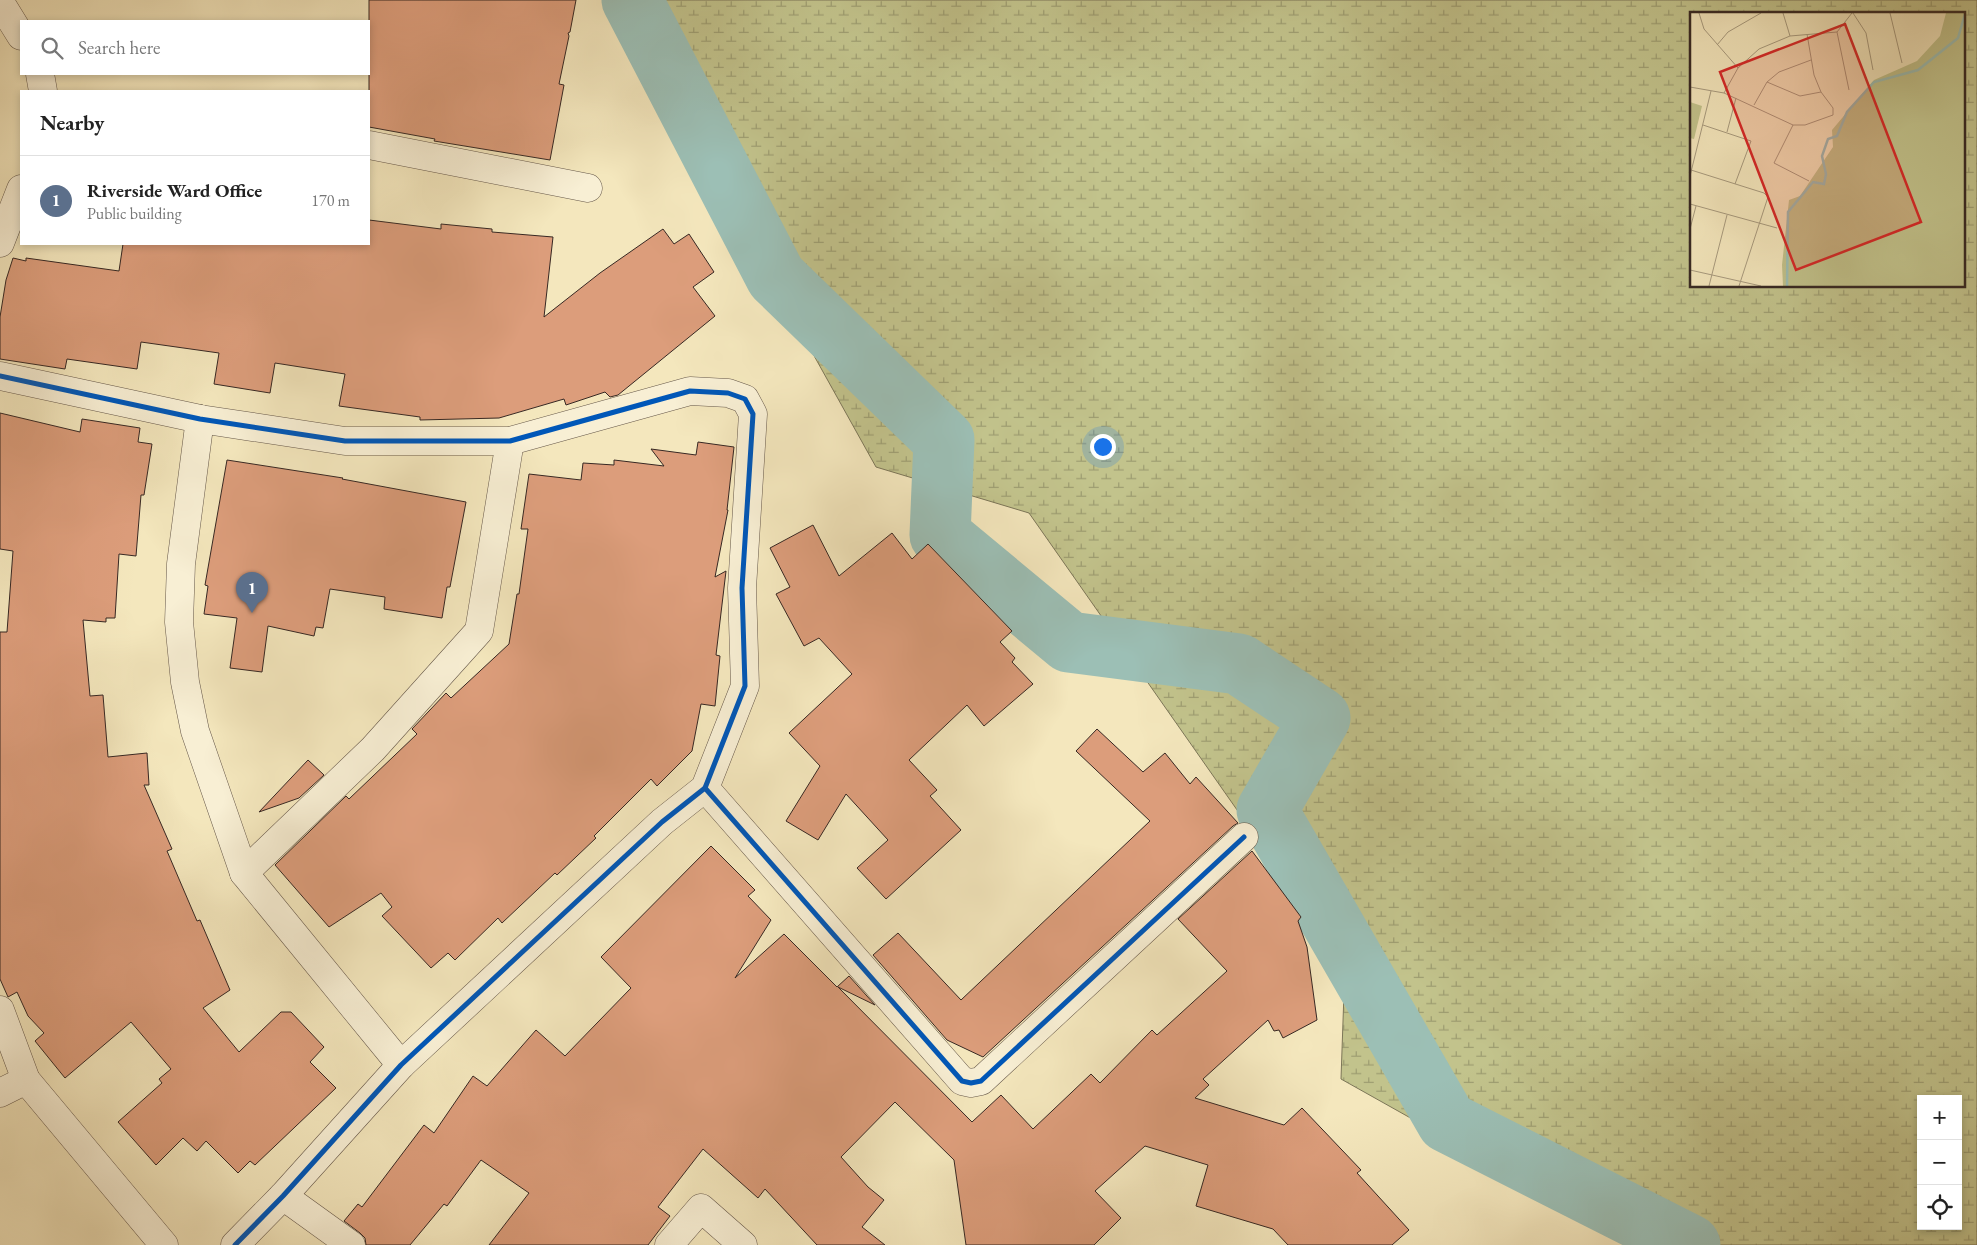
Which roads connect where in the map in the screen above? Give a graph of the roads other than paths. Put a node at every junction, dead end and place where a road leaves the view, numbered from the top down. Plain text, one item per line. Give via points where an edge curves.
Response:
1 (0, 2) edge
2 (20, 34) edge
3 (40, 75) edge
4 (42, 90) edge
5 (370, 145) edge
6 (588, 188) dead end
7 (20, 192) edge
8 (0, 243) edge
9 (0, 376) edge
10 (200, 419) junction
11 (510, 441) junction
12 (704, 788) junction
13 (1244, 837) dead end
14 (244, 873) junction
15 (0, 1010) edge
16 (401, 1065) junction
17 (26, 1080) junction
18 (0, 1093) edge
19 (283, 1196) junction
20 (164, 1245) edge
21 (236, 1245) edge
22 (351, 1245) edge
23 (669, 1245) edge
24 (743, 1245) edge

1 - 2 street
3 - 4 street
5 - 6 street
7 - 8 street
9 - 10 street
10 - 11 street via 345,441
10 - 14 street via 181,564 179,622 185,682 195,731
11 - 12 street via 690,391 728,393 745,399 754,414 742,588 745,686
11 - 14 street via 479,631 373,749
12 - 13 street via 962,1081 971,1083 981,1081
12 - 16 street via 662,822
14 - 16 street
15 - 17 street
16 - 19 street
17 - 18 street
17 - 20 street
19 - 21 street
19 - 22 street
23 - 24 street via 701,1208

